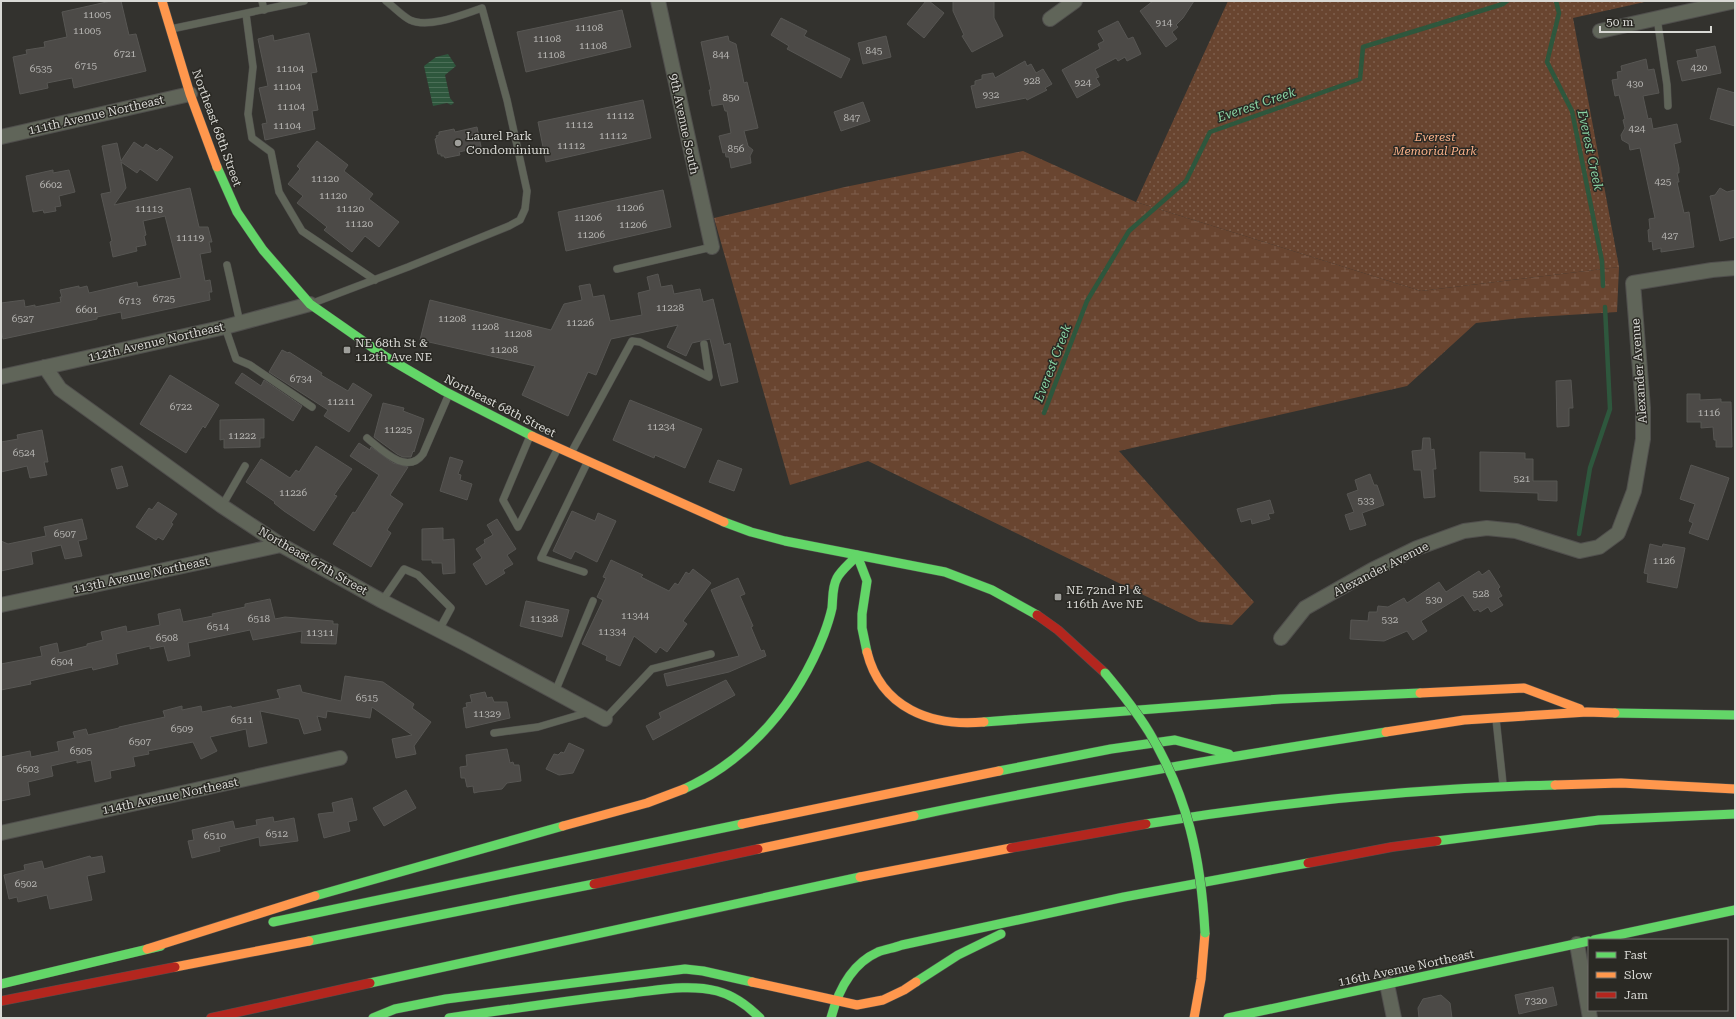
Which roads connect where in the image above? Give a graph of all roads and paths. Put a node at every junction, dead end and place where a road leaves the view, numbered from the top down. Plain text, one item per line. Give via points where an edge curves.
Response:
1 (162, 1) edge
2 (262, 1) edge
3 (304, 1) edge
4 (386, 1) edge
5 (658, 1) edge
6 (1075, 1) edge
7 (1734, 1) edge
8 (264, 10) junction
9 (246, 14) junction
10 (1657, 18) junction
11 (1050, 19) dead end
12 (171, 30) junction
13 (1600, 31) dead end
14 (190, 94) junction
15 (1668, 106) dead end
16 (1, 137) edge
17 (712, 247) joint
18 (227, 265) dead end
19 (1735, 268) edge
20 (617, 269) dead end
21 (375, 280) junction
22 (310, 304) junction
23 (240, 323) junction
24 (225, 327) junction
25 (704, 344) dead end
26 (45, 367) junction
27 (1, 377) edge
28 (449, 394) junction
29 (312, 407) dead end
30 (530, 436) junction
31 (367, 438) dead end
32 (557, 449) junction
33 (570, 455) junction
34 (587, 462) junction
35 (244, 466) dead end
36 (222, 506) junction
37 (281, 545) junction
38 (858, 555) junction
39 (584, 572) dead end
40 (382, 601) junction
41 (593, 601) dead end
42 (1, 605) edge
43 (439, 630) junction
44 (1281, 638) dead end
45 (711, 654) dead end
46 (555, 692) junction
47 (591, 711) junction
48 (1587, 712) junction
49 (1735, 715) edge
50 (1496, 717) junction
51 (605, 719) joint
52 (494, 733) dead end
53 (1236, 756) junction
54 (340, 758) dead end
55 (1504, 786) junction
56 (1735, 789) edge
57 (1735, 814) edge
58 (1, 833) edge
59 (1064, 910) junction
60 (1735, 910) edge
61 (264, 924) dead end
62 (240, 929) dead end
63 (1599, 939) edge
64 (1583, 942) edge
65 (147, 949) junction
66 (1, 984) edge
67 (1387, 984) junction
68 (1588, 996) edge
69 (835, 1000) junction
70 (1, 1001) edge
71 (211, 1018) edge
72 (373, 1018) edge
73 (449, 1018) edge
74 (760, 1018) edge
75 (831, 1018) edge
76 (1194, 1018) edge
77 (1228, 1018) edge
78 (1394, 1018) edge

1 - 12 main road, Northeast 68th Street
2 - 8 lane
3 - 8 lane
4 - 21 lane via 410,20 430,23 482,8 507,100 527,191 525,210 520,220
5 - 17 street, 9th Avenue South
6 - 11 street
7 - 10 street
8 - 9 lane
9 - 12 lane
9 - 21 lane via 253,67 248,114 252,138 271,152 279,192 302,231
10 - 13 street
10 - 15 lane
12 - 14 main road, Northeast 68th Street
14 - 16 street, 111th Avenue Northeast
14 - 22 main road, Northeast 68th Street via 219,173 237,212 263,250
17 - 20 lane
18 - 23 lane
19 - 44 street, Alexander Avenue via 1633,283 1643,439 1634,491 1618,533 1599,547 1580,551 1516,531 1487,528 1464,531 1417,548 1305,608
21 - 22 lane
22 - 23 street, 112th Avenue Northeast
22 - 28 main road, Northeast 68th Street via 386,357
23 - 24 street, 112th Avenue Northeast
24 - 26 street, 112th Avenue Northeast
24 - 29 lane via 236,359 250,365
25 - 33 lane via 709,377 640,342 632,341
26 - 27 street, 112th Avenue Northeast
26 - 36 street, Northeast 67th Street via 60,389
28 - 30 main road, Northeast 68th Street
28 - 31 lane via 418,461 408,464 395,459
30 - 32 main road, Northeast 68th Street
30 - 32 lane via 503,500 518,527
32 - 33 main road, Northeast 68th Street
33 - 34 main road, Northeast 68th Street
34 - 38 main road, Northeast 68th Street via 739,528 785,541
34 - 39 lane via 542,558
35 - 36 lane
36 - 37 street, Northeast 67th Street
37 - 40 street, Northeast 67th Street
37 - 42 street, 113th Avenue Northeast
38 - 48 main road via 867,581 862,613 866,656 892,697 910,710 936,720 963,724 1288,699 1524,688
38 - 65 main road via 836,580 832,609 822,640 794,694 756,740 735,758 700,781 674,794 647,803 310,897
38 - 76 main road, Northeast 68th Street, bridge via 945,572 992,590 1029,610 1058,630 1123,693 1156,741 1170,767 1181,794 1197,850 1204,894 1205,933
40 - 43 street, Northeast 67th Street
40 - 43 lane via 404,569 418,575 451,608
41 - 46 lane
43 - 46 street, Northeast 67th Street
45 - 51 lane via 652,669
46 - 47 street, Northeast 67th Street
47 - 51 street, Northeast 67th Street
47 - 52 lane via 538,727
48 - 49 main road
48 - 50 main road
50 - 53 main road
50 - 55 lane
53 - 61 main road via 1175,740 1111,749
53 - 70 main road via 1028,792 561,891
54 - 58 street, 114th Avenue Northeast
55 - 56 main road via 1622,783
55 - 71 main road via 1392,793 1231,810 1082,835 884,872
57 - 59 main road via 1599,820 1392,847
59 - 69 main road via 970,947 891,998 857,1005
59 - 69 main road via 878,952 860,963 846,979
60 - 63 main road
62 - 65 main road
64 - 67 main road, 116th Avenue Northeast
64 - 68 street
65 - 66 main road
67 - 77 main road, 116th Avenue Northeast
67 - 78 street
69 - 72 main road via 685,969 446,999 395,1009
69 - 75 main road
73 - 74 main road via 584,998 698,988 717,991 733,998 750,1008

